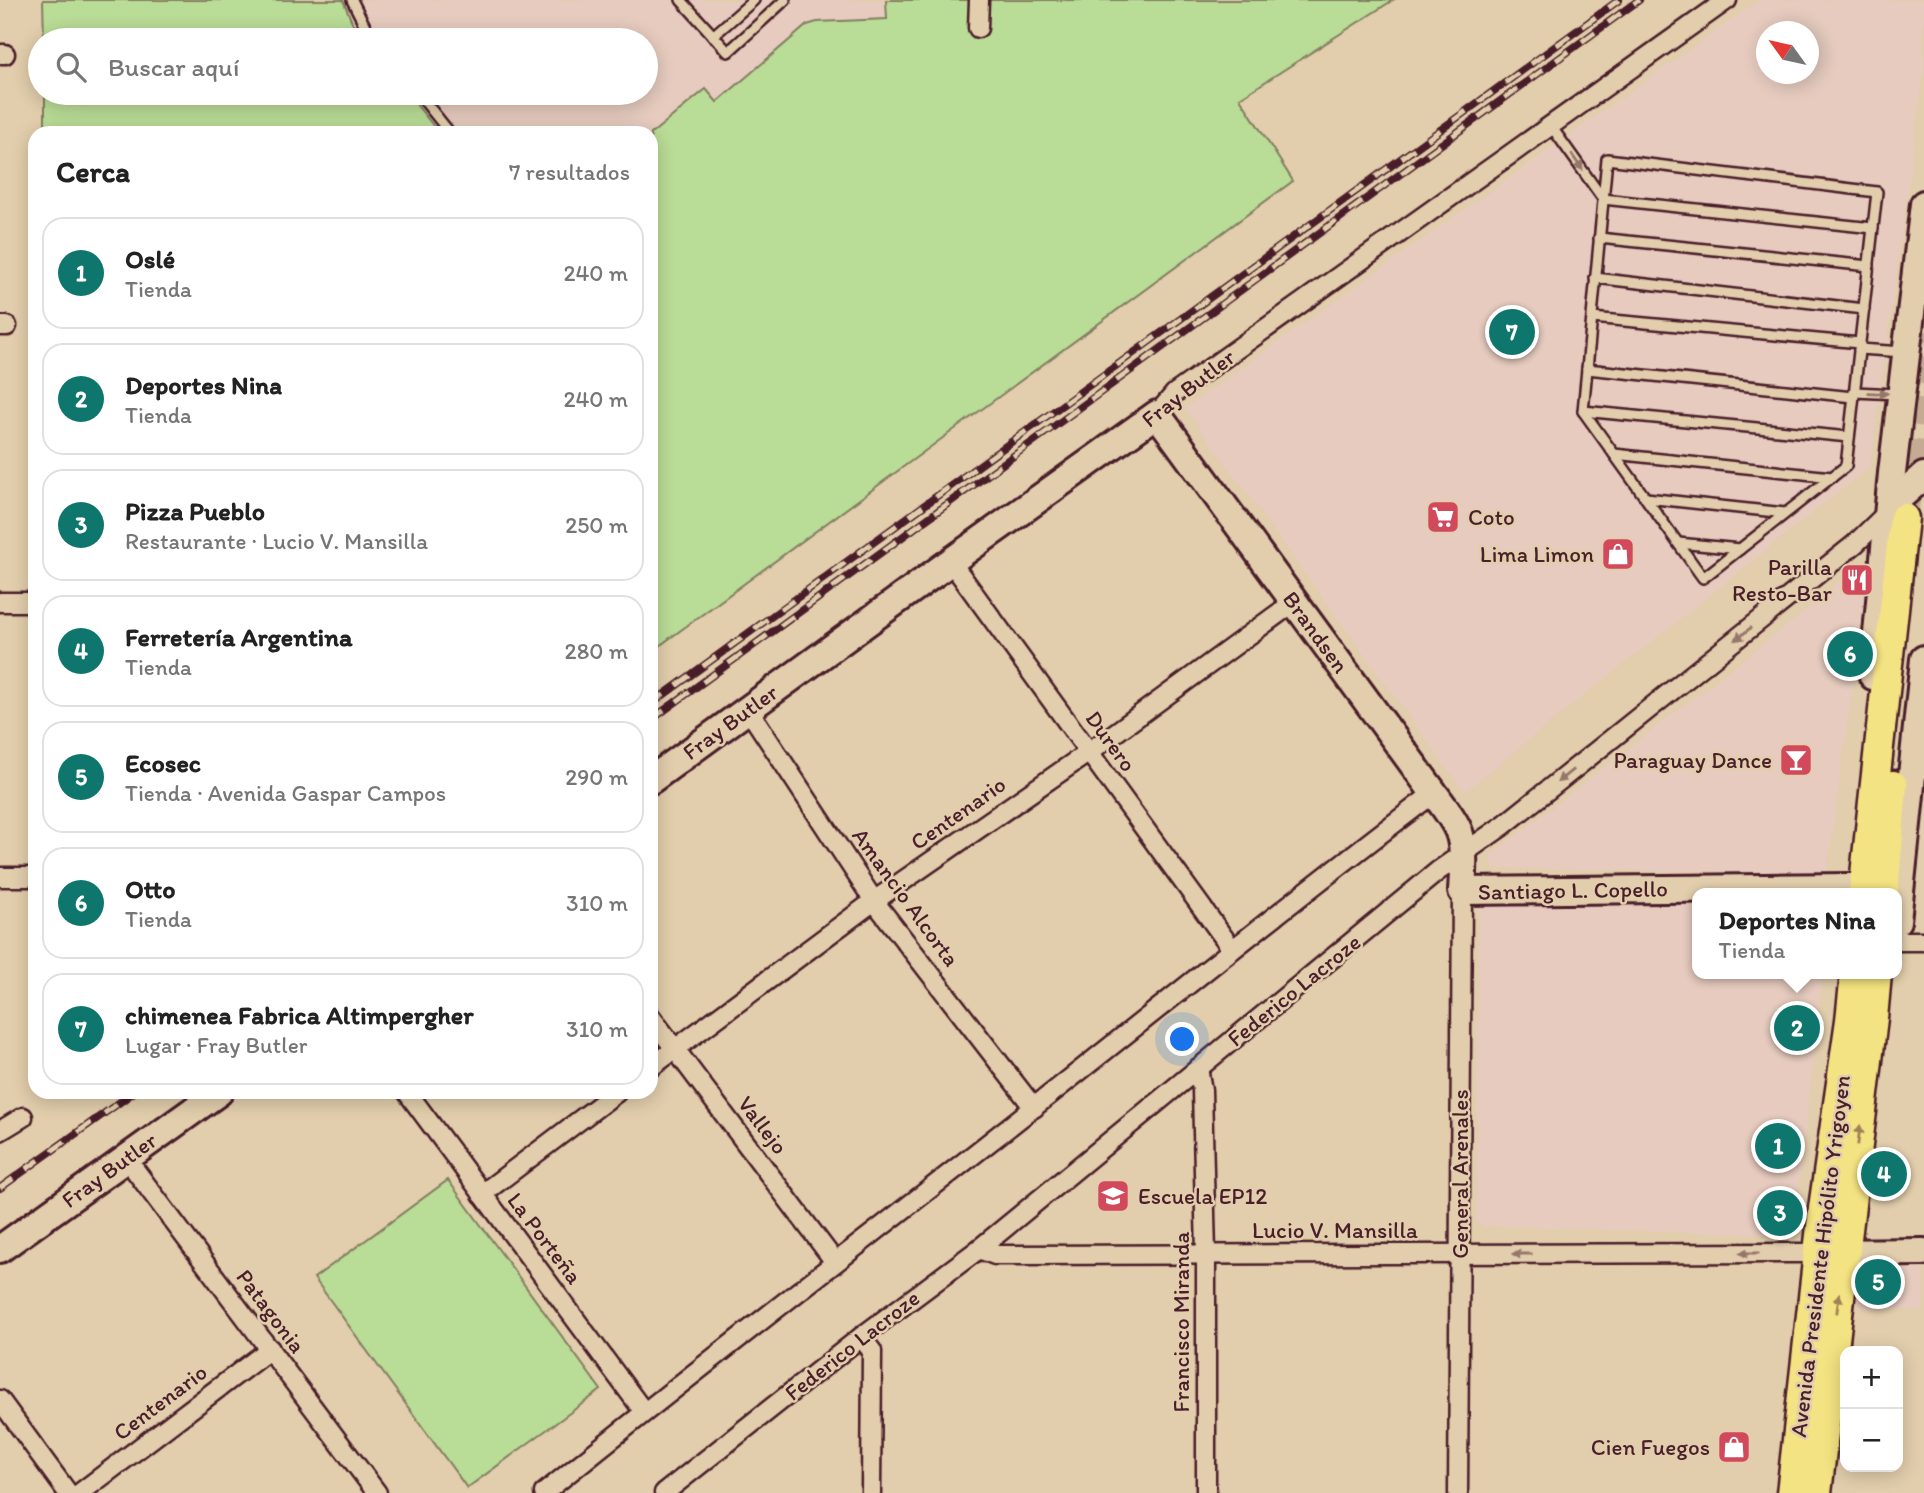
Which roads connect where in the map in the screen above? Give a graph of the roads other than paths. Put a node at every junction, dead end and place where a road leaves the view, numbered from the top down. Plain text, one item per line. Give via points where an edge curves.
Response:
1 (352, 0) edge
2 (681, 0) edge
3 (754, 0) edge
4 (785, 0) edge
5 (979, 0) edge
6 (1727, 0) edge
7 (367, 28) edge
8 (978, 28) dead end
9 (713, 36) junction
10 (428, 105) edge
11 (444, 126) edge
12 (1550, 126) junction
13 (1603, 199) junction
14 (1924, 204) edge
15 (1873, 228) junction
16 (1599, 238) junction
17 (1869, 266) junction
18 (1595, 278) junction
19 (1864, 309) junction
20 (1592, 318) junction
21 (1860, 346) junction
22 (1906, 352) junction
23 (1587, 369) junction
24 (1854, 395) junction
25 (1909, 399) edge
26 (1583, 411) junction
27 (1157, 414) junction
28 (1849, 437) junction
29 (1614, 454) junction
30 (1924, 476) edge
31 (1832, 477) junction
32 (1646, 498) junction
33 (1785, 513) junction
34 (1904, 516) junction
35 (1678, 543) junction
36 (1740, 550) junction
37 (951, 562) junction
38 (0, 601) edge
39 (28, 601) edge
40 (1294, 602) junction
41 (1924, 659) edge
42 (748, 709) junction
43 (1089, 752) junction
44 (658, 775) edge
45 (1434, 793) junction
46 (1463, 855) junction
47 (0, 877) edge
48 (28, 877) dead end
49 (1855, 888) edge
50 (1884, 888) edge
51 (1900, 888) edge
52 (1462, 891) junction
53 (1692, 891) edge
54 (874, 901) junction
55 (1902, 941) edge
56 (1924, 941) edge
57 (1232, 948) junction
58 (1850, 979) edge
59 (1856, 979) edge
60 (1875, 979) edge
61 (1883, 979) edge
62 (1862, 1019) junction
63 (658, 1026) edge
64 (675, 1049) junction
65 (658, 1062) edge
66 (1198, 1068) junction
67 (209, 1099) edge
68 (412, 1099) edge
69 (608, 1099) edge
70 (1034, 1108) junction
71 (23, 1117) dead end
72 (0, 1130) edge
73 (126, 1158) junction
74 (482, 1194) junction
75 (0, 1249) edge
76 (979, 1249) junction
77 (1831, 1252) junction
78 (1924, 1252) edge
79 (1206, 1254) junction
80 (1460, 1254) junction
81 (835, 1262) junction
82 (861, 1337) junction
83 (270, 1349) junction
84 (0, 1400) edge
85 (644, 1412) junction
86 (68, 1493) edge
87 (80, 1493) edge
88 (377, 1493) edge
89 (544, 1493) edge
90 (664, 1493) edge
91 (871, 1493) edge
92 (1206, 1493) edge
93 (1458, 1493) edge
94 (1791, 1493) edge
95 (1817, 1493) edge

1 - 7 lane
2 - 9 lane
3 - 9 lane
4 - 9 lane via 728,52
5 - 8 street
6 - 12 street, Fray Butler
10 - 11 lane
12 -> 13 lane
12 - 27 street, Fray Butler via 1175,393
13 - 15 lane
13 - 15 lane via 1607,159 1877,192
13 - 16 lane
14 - 22 street
15 - 17 lane
16 - 17 lane
16 - 18 lane
17 - 19 lane
18 - 19 lane
18 - 20 lane
19 - 21 lane
20 - 21 lane
20 - 23 lane
21 - 22 lane
21 - 24 lane
22 - 25 street
23 - 24 lane
23 - 26 lane
24 -> 25 lane
24 - 28 lane
25 - 34 street
26 - 28 lane
26 - 29 lane
27 - 37 street, Fray Butler
27 - 40 street, Brandsen
28 - 31 lane via 1846,466
29 - 31 lane
29 - 32 lane
30 - 34 street via 1900,498
31 - 33 lane
32 - 33 lane
32 - 35 lane
33 - 36 lane
34 -> 46 street, Federico Lacroze via 1855,544
34 - 49 main road
34 - 50 main road
35 - 36 lane
35 - 36 lane via 1703,578
37 - 42 street, Fray Butler
37 - 43 street, Durero
38 - 39 street
40 - 43 street, Centenario
40 - 45 street, Brandsen
41 - 51 street
42 - 44 street, Fray Butler
42 - 54 street, Amancio Alcorta
43 - 54 street, Centenario
43 - 57 street, Durero
45 - 46 street, Brandsen via 1460,833
45 - 57 street
46 - 52 street, General Arenales
46 - 66 street, Federico Lacroze
47 - 48 street
52 - 53 street, Santiago L. Copello
52 - 80 street, General Arenales
54 - 64 street, Centenario
54 - 70 street, Amancio Alcorta
55 - 56 street
57 - 70 street
58 - 62 street, Avenida Presidente Hipólito Yrigoyen
59 - 62 main road, Avenida Presidente Hipólito Yrigoyen
60 - 62 main road, Avenida Presidente Hipólito Yrigoyen
61 - 62 street, Avenida Presidente Hipólito Yrigoyen
62 - 77 main road, Avenida Presidente Hipólito Yrigoyen
63 - 64 street, Vallejo
64 - 65 street, Centenario
64 - 81 street, Vallejo
66 - 76 street, Federico Lacroze
66 - 79 street, Francisco Miranda
67 - 73 street, Fray Butler
68 - 74 street, La Porteña
69 - 74 street
70 - 81 street
71 - 72 street
73 - 75 street, Fray Butler
73 - 83 street, Patagonia
74 - 85 street, La Porteña
76 - 79 street, Lucio V. Mansilla via 995,1255
76 - 82 street, Federico Lacroze
77 - 78 street
77 -> 80 street, Lucio V. Mansilla
77 - 94 main road, Avenida Presidente Hipólito Yrigoyen
95 -> 77 main road, Avenida Presidente Hipólito Yrigoyen
79 - 80 street, Lucio V. Mansilla
79 - 92 street, Francisco Miranda
80 - 93 street, General Arenales
81 - 85 street
82 - 90 street, Federico Lacroze
82 - 91 street via 872,1351
83 - 87 street, Centenario
83 - 88 street, Patagonia
84 - 86 street
85 - 89 street

